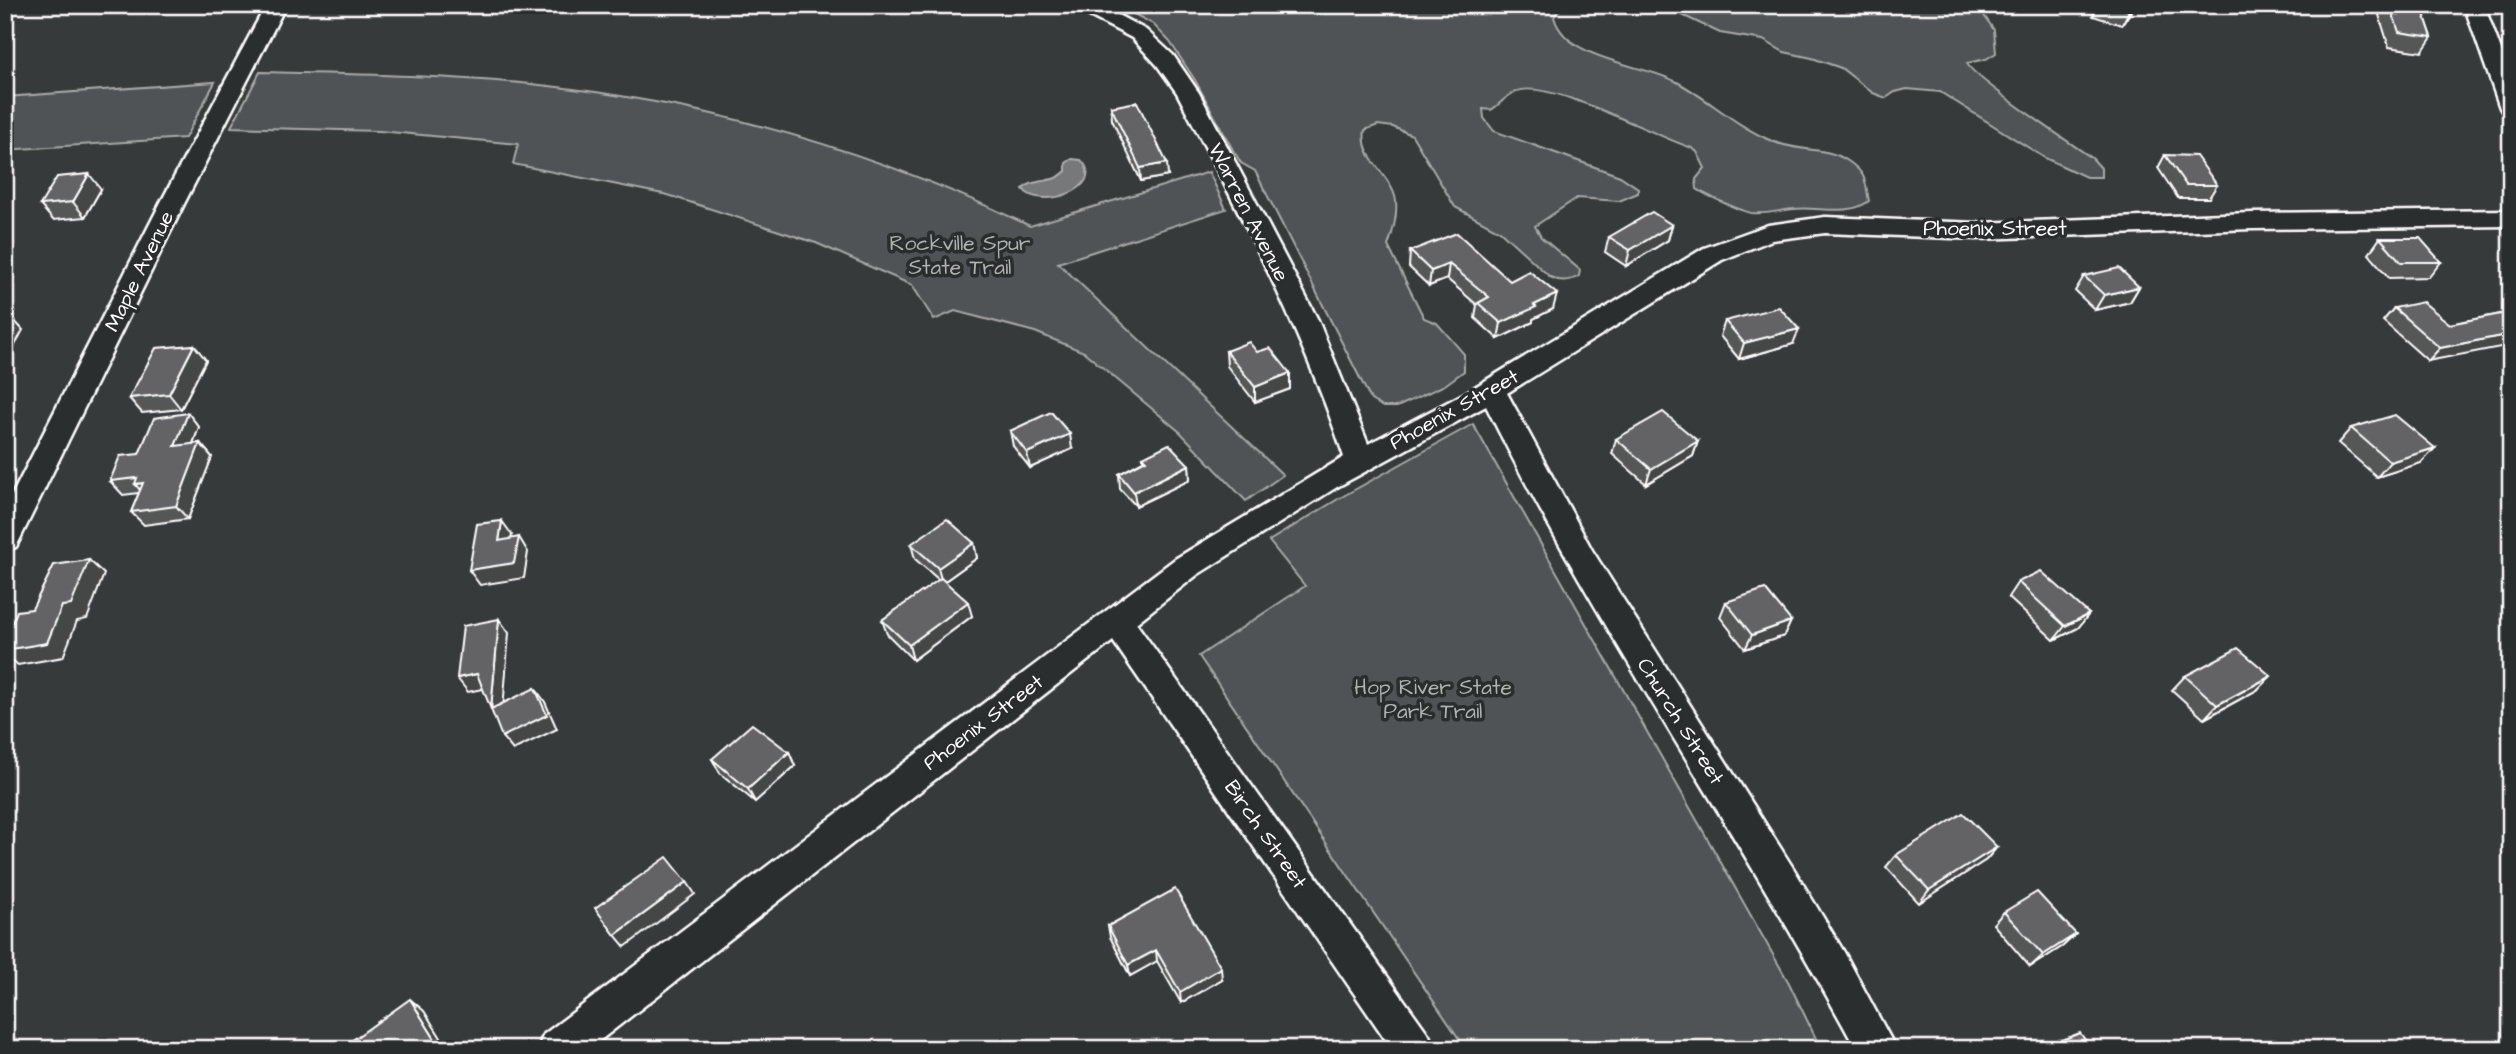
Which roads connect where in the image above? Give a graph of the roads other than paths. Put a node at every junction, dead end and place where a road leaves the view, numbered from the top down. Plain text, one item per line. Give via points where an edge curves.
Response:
1 (276, 5) edge
2 (1083, 5) edge
3 (2474, 5) edge
4 (2511, 108) edge
5 (2511, 218) edge
6 (1492, 390) junction
7 (1360, 461) junction
8 (5, 539) edge
9 (1116, 620) junction
10 (557, 1049) edge
11 (1416, 1049) edge
12 (1877, 1049) edge

1 - 8 street, Maple Avenue
2 - 7 street, Warren Avenue via 1139,34 1188,93 1314,340
3 - 4 street
5 - 6 street, Phoenix Street via 1977,231 1825,225 1768,233 1713,254
6 - 7 street, Phoenix Street
6 - 12 street, Church Street via 1585,565 1787,891
7 - 9 street, Phoenix Street via 1186,567
9 - 10 street, Phoenix Street
9 - 11 street, Birch Street

